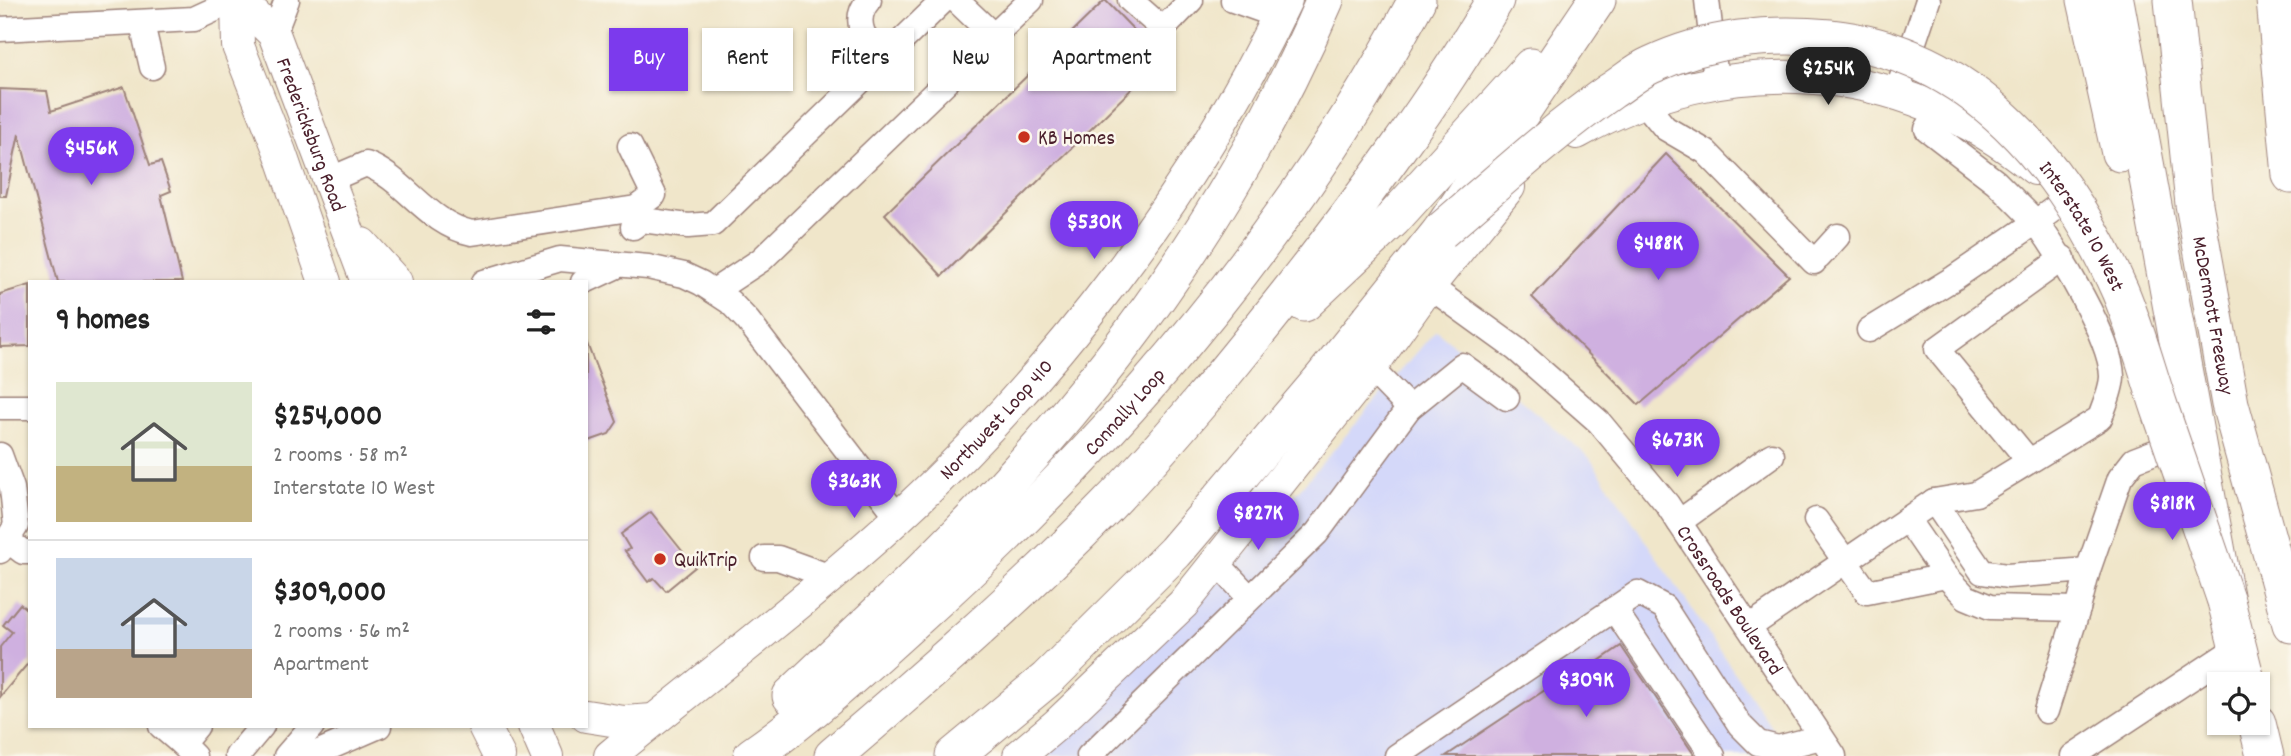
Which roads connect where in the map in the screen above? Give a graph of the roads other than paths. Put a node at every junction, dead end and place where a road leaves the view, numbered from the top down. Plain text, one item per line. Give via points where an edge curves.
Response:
1 (237, 0) edge
2 (287, 0) edge
3 (869, 0) edge
4 (944, 0) edge
5 (956, 0) edge
6 (1031, 0) edge
7 (1130, 0) edge
8 (1191, 0) edge
9 (1233, 0) edge
10 (1325, 0) edge
11 (1417, 0) edge
12 (1494, 0) edge
13 (1588, 0) edge
14 (1597, 0) edge
15 (1621, 0) edge
16 (1707, 0) edge
17 (1928, 0) edge
18 (2086, 0) edge
19 (2115, 0) edge
20 (2150, 0) edge
21 (2173, 0) edge
22 (2275, 0) edge
23 (1282, 8) edge
24 (142, 23) junction
25 (861, 28) edge
26 (986, 28) edge
27 (1004, 28) edge
28 (0, 29) edge
29 (914, 29) edge
30 (274, 34) junction
31 (152, 67) dead end
32 (1716, 80) junction
33 (850, 91) edge
34 (938, 91) edge
35 (1896, 95) junction
36 (1643, 101) junction
37 (1939, 111) junction
38 (2183, 120) junction
39 (630, 146) dead end
40 (2291, 175) edge
41 (331, 179) junction
42 (2067, 200) junction
43 (634, 218) junction
44 (2036, 222) junction
45 (346, 223) junction
46 (1441, 231) junction
47 (1838, 236) dead end
48 (2063, 258) junction
49 (624, 267) junction
50 (324, 280) edge
51 (366, 280) edge
52 (394, 280) edge
53 (491, 280) edge
54 (588, 280) edge
55 (1429, 286) junction
56 (714, 291) junction
57 (1869, 330) dead end
58 (1370, 368) junction
59 (2161, 387) junction
60 (1209, 393) junction
61 (1507, 398) dead end
62 (0, 407) edge
63 (28, 407) edge
64 (1409, 408) junction
65 (2178, 443) junction
66 (0, 455) edge
67 (1772, 455) dead end
68 (2029, 461) junction
69 (1934, 501) junction
70 (898, 517) junction
71 (1907, 519) junction
72 (1816, 520) dead end
73 (1679, 522) junction
74 (13, 532) edge
75 (28, 552) edge
76 (764, 558) dead end
77 (1845, 561) junction
78 (1216, 562) junction
79 (2088, 570) junction
80 (828, 576) junction
81 (1946, 576) junction
82 (1249, 597) junction
83 (2226, 601) junction
84 (1614, 609) junction
85 (2078, 609) junction
86 (2291, 624) edge
87 (1749, 627) junction
88 (2234, 672) edge
89 (2235, 672) edge
90 (2207, 689) edge
91 (2046, 711) dead end
92 (588, 716) edge
93 (653, 720) junction
94 (1056, 725) junction
95 (165, 728) edge
96 (261, 728) edge
97 (310, 728) edge
98 (374, 728) edge
99 (485, 728) edge
100 (535, 728) edge
101 (2244, 735) edge
102 (2260, 735) edge
103 (191, 742) edge
104 (1828, 746) edge
105 (243, 754) edge
106 (613, 755) edge
107 (286, 756) edge
108 (310, 756) edge
109 (499, 756) edge
110 (547, 756) edge
111 (729, 756) edge
112 (752, 756) edge
113 (832, 756) edge
114 (954, 756) edge
115 (1018, 756) edge
116 (1046, 756) edge
117 (1089, 756) edge
118 (1397, 756) edge
119 (1713, 756) edge
120 (2073, 756) edge
121 (2248, 756) edge
122 (2265, 756) edge

1 - 24 street via 194,19
1 - 30 main road, Fredericksburg Road
1 - 50 main road, Fredericksburg Road via 238,46
2 - 30 street
3 - 25 street via 862,8
4 - 29 street
5 - 26 street
6 - 27 street
7 - 8 street via 1163,29
9 - 23 street
10 - 111 highway via 1281,97 1200,238 1140,324 1017,472 879,613
11 - 112 highway, Connally Loop via 1343,125 1269,232 1203,321 1105,435 951,588
12 - 60 highway via 1367,194
13 - 60 highway via 1393,219
14 - 46 highway, bridge
15 - 55 highway via 1587,59
16 - 32 street
17 - 35 street
18 - 59 highway via 2141,238 2162,352
19 - 83 highway, bridge
20 - 38 highway via 2158,56
21 - 38 highway, McDermott Freeway
22 - 40 highway
23 - 70 main road, Northwest Loop 410 via 1198,157 1098,299 998,419
24 - 28 street
24 - 31 street
30 - 41 main road, Fredericksburg Road
32 - 35 main road, Interstate 10 West via 1809,77
32 - 36 main road, Interstate 10 West
33 - 43 street via 713,223 688,226
34 - 56 street via 761,260
35 - 37 main road, Interstate 10 West
36 - 47 street via 1665,128 1706,152 1816,259
36 - 55 main road, Interstate 10 West via 1615,111 1551,151 1508,187
37 - 42 main road, Interstate 10 West via 2014,151
37 - 44 street via 1927,129 1996,182
38 - 86 highway, McDermott Freeway via 2230,404
39 - 43 street via 654,195
41 - 43 street via 366,164 380,169 433,216 452,229 472,233
41 - 45 main road, Fredericksburg Road
42 - 44 street
42 - 59 main road, Interstate 10 West via 2116,271
43 - 49 street
44 - 48 street
44 - 57 street
45 - 51 main road, Fredericksburg Road
45 - 52 main road
46 - 83 highway, bridge via 1580,113 1648,66 1705,44 1754,36 1803,36 1857,41 1910,58 1971,90 2007,119 2038,151 2085,228 2120,292
46 - 114 highway via 1175,552 1047,679
48 - 68 street via 2108,354 2112,378 2100,418
48 - 68 street via 1937,349
49 - 53 street via 560,259
49 - 54 street
49 - 56 street via 684,275
55 - 58 main road
55 - 73 street, Crossroads Boulevard via 1516,349 1599,422
56 - 70 street via 748,321
58 - 64 street
58 - 78 main road
59 - 65 main road, Interstate 10 West
60 - 113 highway via 1107,506 1035,576 956,651
61 - 64 street via 1462,365
62 - 63 street
64 - 82 street via 1317,533
65 - 79 street via 2134,460 2120,478
65 - 88 main road, Interstate 10 West
66 - 74 street via 12,488
67 - 73 street
68 - 69 street via 1976,494
69 - 71 street
69 - 79 street via 1982,572 2007,576
70 - 80 main road, Northwest Loop 410
71 - 77 street
71 - 81 street
72 - 77 street
73 - 87 street, Crossroads Boulevard
74 - 75 street via 23,552
76 - 80 street via 778,558
77 - 81 street via 1867,593
77 - 87 street
78 - 82 street
78 - 94 main road via 1183,604
79 - 85 street
80 - 93 main road, Northwest Loop 410
81 - 85 street via 1966,597 1990,607
82 - 117 street
83 - 89 highway
84 - 104 street via 1638,593 1664,607 1740,725 1758,743 1778,748
84 - 118 street
84 - 119 street
85 - 91 street
87 - 104 street, Crossroads Boulevard
90 - 120 street
92 - 93 main road via 624,722
93 - 106 main road, Northwest Loop 410
94 - 115 main road
94 - 116 street
95 - 103 street
96 - 105 street
97 - 107 street
98 - 108 street
99 - 109 main road
100 - 110 main road
101 - 121 main road
102 - 122 highway

